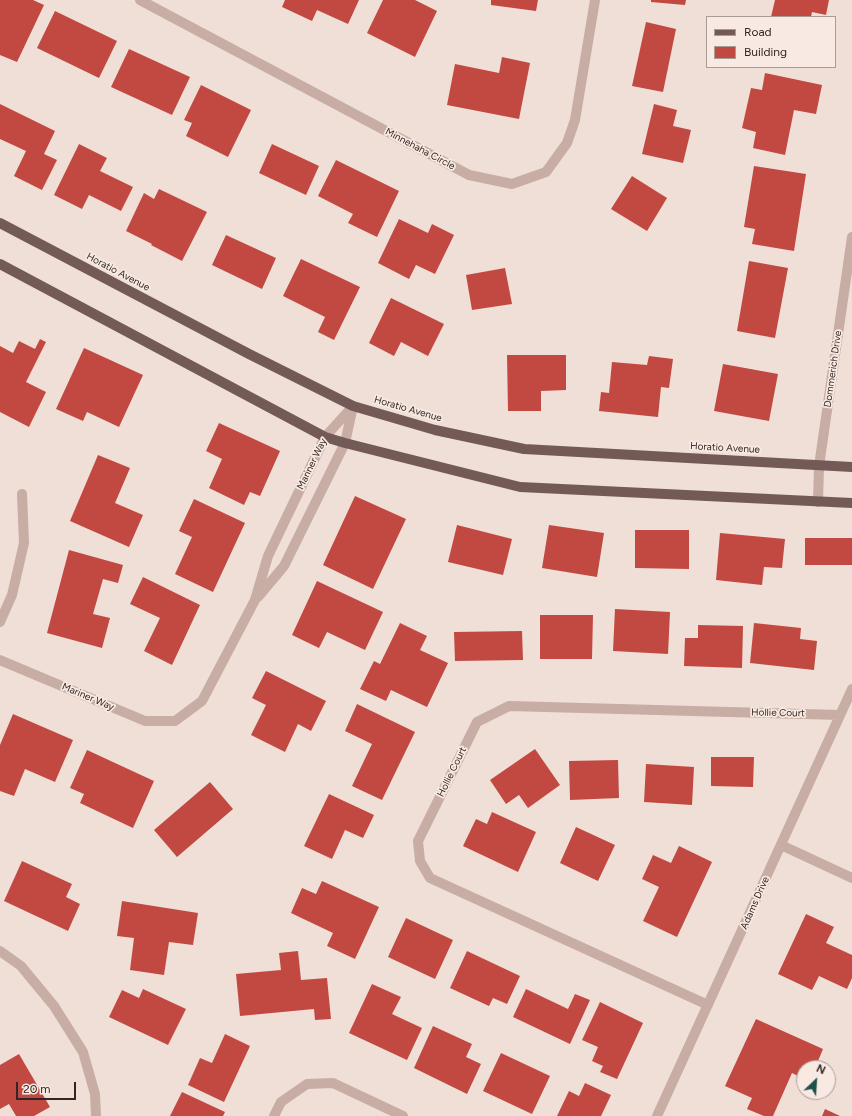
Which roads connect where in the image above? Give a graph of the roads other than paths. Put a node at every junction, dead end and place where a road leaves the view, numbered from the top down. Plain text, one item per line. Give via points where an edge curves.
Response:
1 (140, 0) edge
2 (596, 0) edge
3 (0, 222) edge
4 (852, 237) edge
5 (0, 264) edge
6 (353, 406) junction
7 (325, 437) junction
8 (345, 443) junction
9 (819, 466) junction
10 (852, 467) edge
11 (22, 494) dead end
12 (818, 502) junction
13 (852, 503) edge
14 (255, 600) junction
15 (0, 622) edge
16 (0, 660) edge
17 (852, 689) edge
18 (840, 715) junction
19 (781, 846) junction
20 (852, 878) edge
21 (0, 951) edge
22 (708, 1005) junction
23 (96, 1116) edge
24 (274, 1116) edge
25 (403, 1116) edge
26 (656, 1116) edge

1 - 2 street, Minnehaha Circle via 469,175 512,184 546,172 567,143 576,120
3 - 6 main road, Horatio Avenue
4 - 9 street, Dommerich Drive
5 - 7 main road
6 - 7 street, Mariner Way
6 - 8 street, Mariner Way
6 - 9 main road, Horatio Avenue via 435,430 524,449
7 - 8 main road
7 - 14 street, Mariner Way via 268,556
8 - 12 main road via 520,487
8 - 14 street, Mariner Way via 284,566
9 - 10 main road, Horatio Avenue
9 - 12 street, Dommerich Drive
11 - 15 street via 24,544 12,595
12 - 13 main road
14 - 16 street, Mariner Way via 202,701 175,721 145,721
17 - 18 street, Adams Drive
18 - 19 street, Adams Drive
18 - 22 street, Hollie Court via 509,706 477,722 418,841 420,861 430,878
19 - 20 street
19 - 22 street, Adams Drive
21 - 23 street via 21,966 54,1006 82,1052 95,1094
22 - 26 street, Adams Drive
24 - 25 street via 281,1102 307,1084 333,1083

